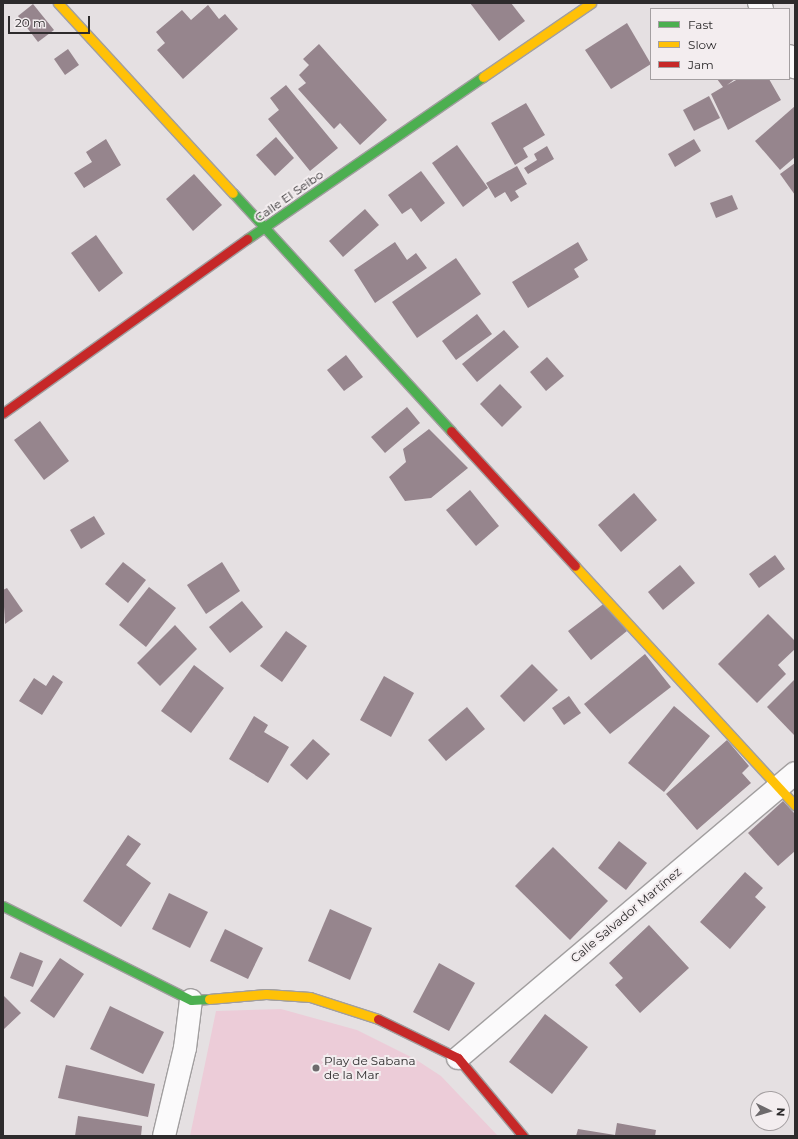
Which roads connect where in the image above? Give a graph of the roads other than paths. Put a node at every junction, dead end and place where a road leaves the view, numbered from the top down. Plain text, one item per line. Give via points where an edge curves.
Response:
1 (58, 3) edge
2 (591, 3) edge
3 (790, 58) edge
4 (795, 67) edge
5 (264, 227) junction
6 (3, 413) edge
7 (795, 773) edge
8 (778, 787) junction
9 (795, 805) edge
10 (3, 906) edge
11 (191, 1000) junction
12 (458, 1058) junction
13 (164, 1136) edge
14 (523, 1136) edge

1 - 5 street
2 - 5 street, Calle El Seibo
3 - 4 street
5 - 6 street, Calle El Seibo
5 - 8 street
7 - 8 street, Calle Salvador Martínez
8 - 9 street
8 - 12 street, Calle Salvador Martínez
10 - 11 street
11 - 12 street via 266,994 310,997 366,1013
11 - 13 street via 185,1048
12 - 14 street

